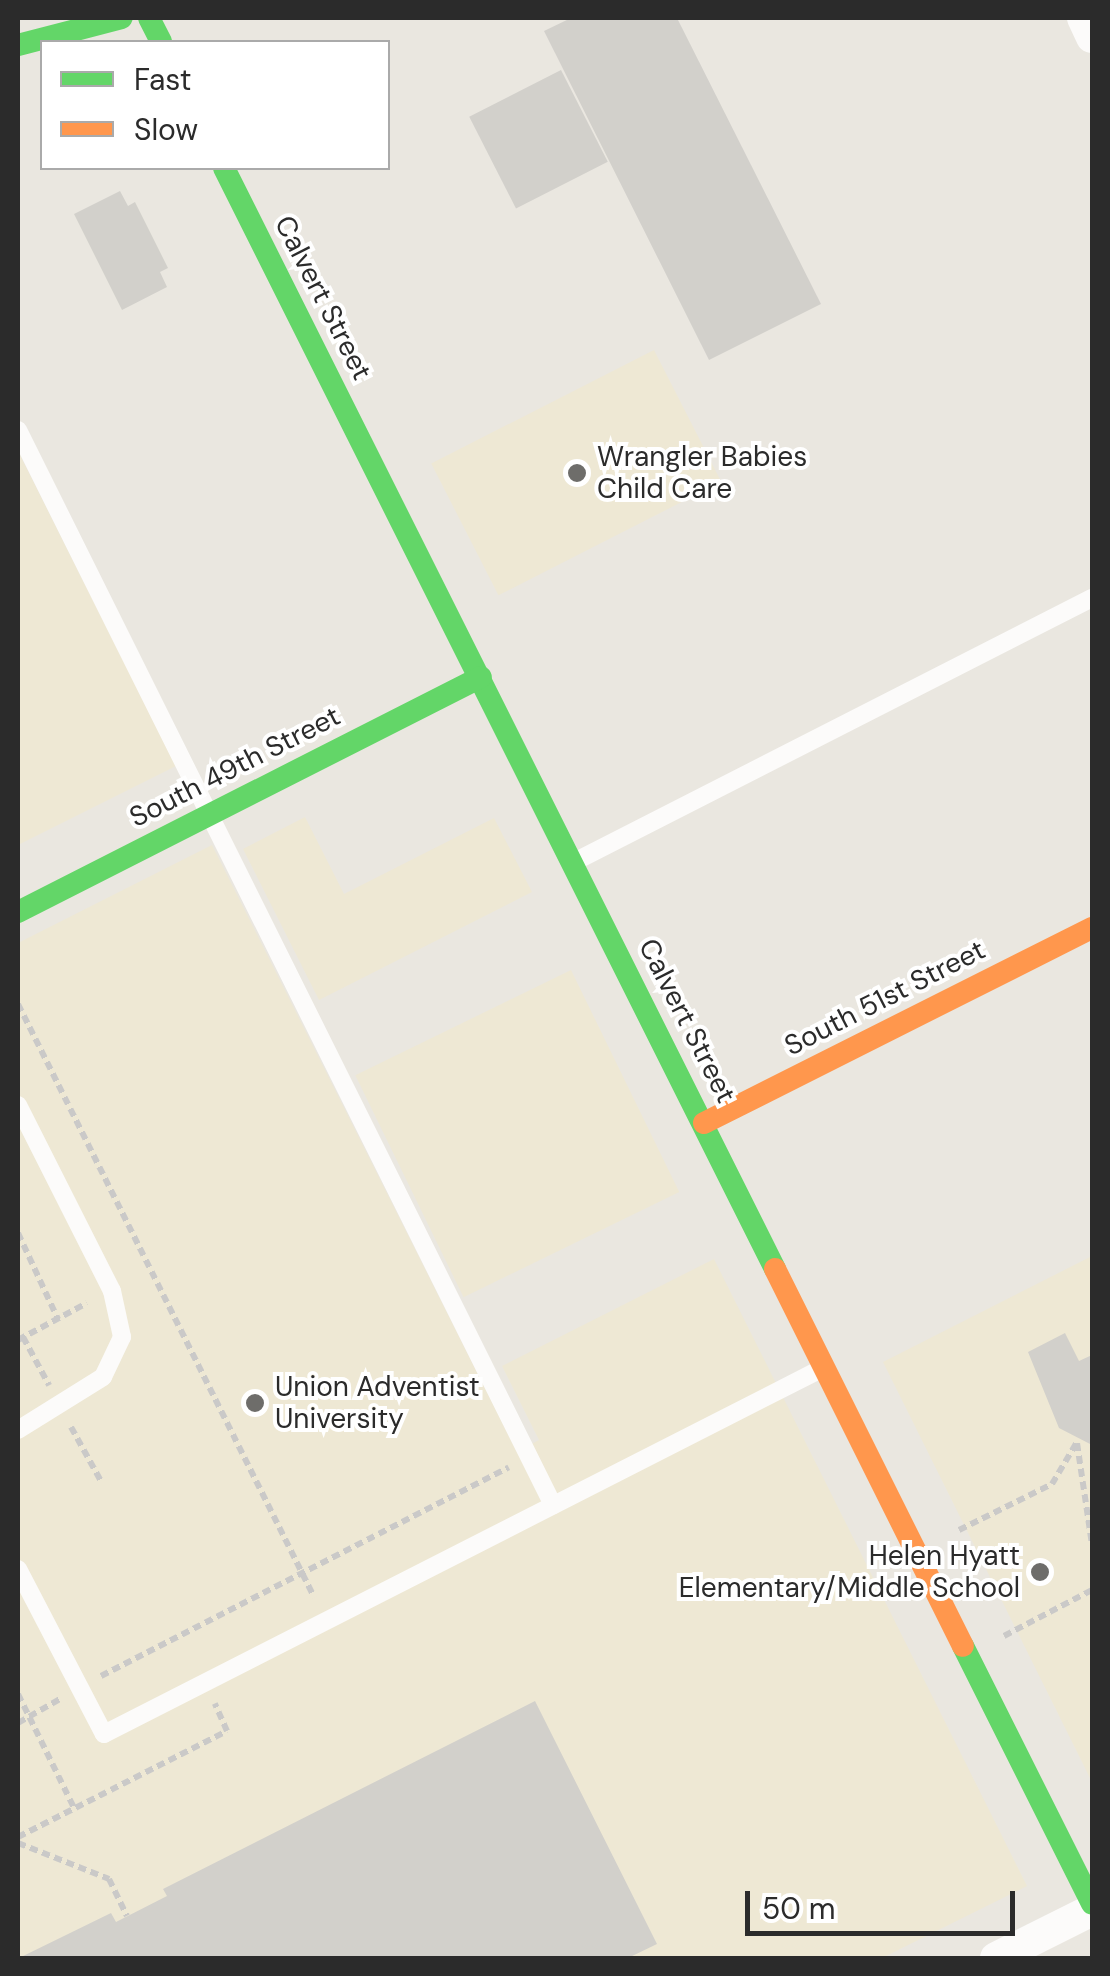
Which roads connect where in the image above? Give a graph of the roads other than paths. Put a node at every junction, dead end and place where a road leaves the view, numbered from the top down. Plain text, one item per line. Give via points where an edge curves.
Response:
1 (122, 18) edge
2 (148, 18) edge
3 (1083, 18) edge
4 (1092, 36) edge
5 (160, 40) edge
6 (18, 45) edge
7 (225, 170) edge
8 (18, 430) edge
9 (1092, 598) edge
10 (480, 677) junction
11 (210, 814) junction
12 (574, 862) junction
13 (18, 912) edge
14 (1092, 928) edge
15 (18, 1105) edge
16 (704, 1123) junction
17 (824, 1367) junction
18 (18, 1430) edge
19 (553, 1505) junction
20 (18, 1569) edge
21 (1092, 1907) edge
22 (996, 1958) edge

1 - 6 street
2 - 5 street
3 - 4 street
7 - 10 street, Calvert Street
8 - 11 lane
9 - 12 lane
10 - 11 street, South 49th Street
10 - 12 street, Calvert Street
11 - 13 street, South 49th Street
11 - 19 lane
12 - 16 street, Calvert Street
14 - 16 street, South 51st Street
15 - 18 lane via 121,1314 116,1354 102,1378
16 - 17 street, Calvert Street
17 - 19 lane
17 - 21 street, Calvert Street
19 - 20 lane via 104,1734
21 - 22 street

